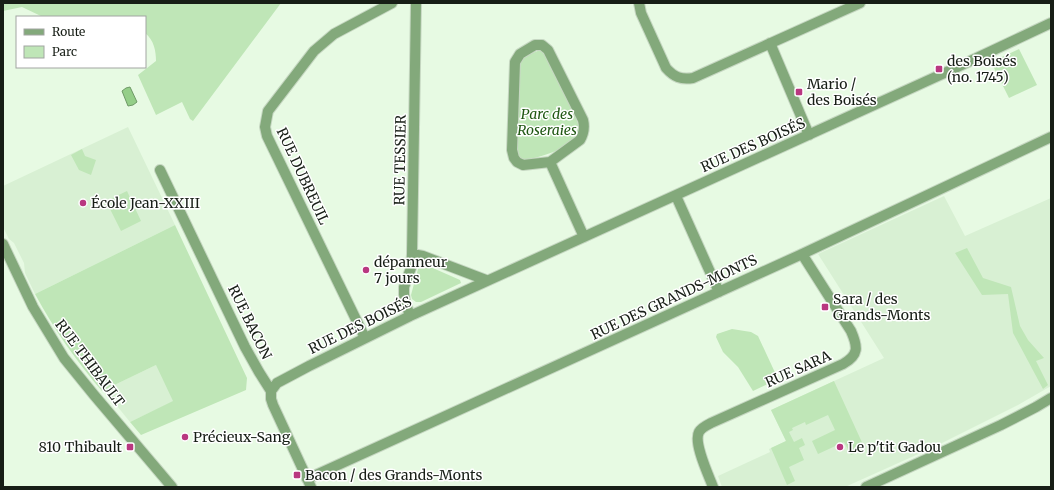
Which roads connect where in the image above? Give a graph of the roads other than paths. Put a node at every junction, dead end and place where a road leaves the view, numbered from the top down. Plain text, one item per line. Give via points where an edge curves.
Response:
1 (392, 3) edge
2 (416, 3) edge
3 (639, 3) edge
4 (860, 3) edge
5 (1051, 23) edge
6 (770, 43) junction
7 (809, 135) junction
8 (1051, 137) edge
9 (550, 162) junction
10 (160, 170) dead end
11 (676, 196) junction
12 (584, 237) junction
13 (3, 244) edge
14 (412, 254) junction
15 (802, 254) junction
16 (486, 280) junction
17 (719, 292) junction
18 (410, 316) junction
19 (365, 338) junction
20 (271, 391) junction
21 (1051, 398) edge
22 (309, 483) edge
23 (172, 487) edge
24 (713, 487) edge
25 (866, 487) edge

1 - 19 street, RUE DUBREUIL via 348,25 323,42 273,103 266,116 265,127 267,136
2 - 14 street, RUE TESSIER
3 - 6 street via 666,68 678,78 693,78
4 - 6 street
5 - 7 street, RUE DES BOISÉS
6 - 7 street
7 - 11 street, RUE DES BOISÉS
8 - 15 street, RUE DES GRANDS-MONTS
9 - 9 street via 580,140 584,124 548,50 542,45 535,45 520,54 515,62 512,150 514,158 523,165
9 - 12 street
10 - 20 street, RUE BACON via 250,358
11 - 12 street, RUE DES BOISÉS
11 - 17 street
12 - 16 street, RUE DES BOISÉS
13 - 23 street, RUE THIBAULT via 33,307 64,358
14 - 16 street
14 - 18 street, RUE TESSIER via 411,268 404,287
15 - 17 street, RUE DES GRANDS-MONTS
15 - 24 street, RUE SARA via 851,331 856,342 855,354 851,360 843,364 711,423 700,431 698,443
16 - 18 street, RUE DES BOISÉS
17 - 22 street, RUE DES GRANDS-MONTS
18 - 19 street, RUE DES BOISÉS
19 - 20 street, RUE DES BOISÉS via 277,383
20 - 22 street, RUE BACON via 273,405
21 - 25 street via 1001,425

